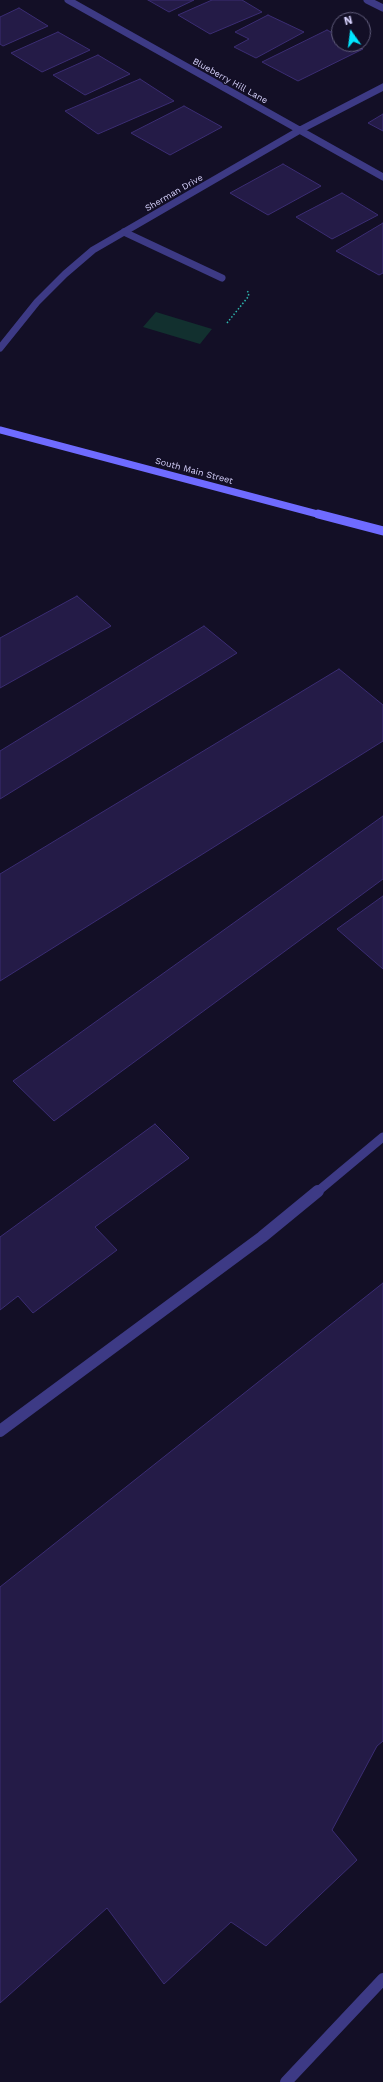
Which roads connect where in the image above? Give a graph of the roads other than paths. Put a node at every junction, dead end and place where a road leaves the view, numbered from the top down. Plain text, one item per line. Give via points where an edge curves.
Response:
1 (68, 0) edge
2 (367, 0) edge
3 (383, 8) edge
4 (383, 86) edge
5 (300, 130) junction
6 (383, 177) edge
7 (124, 232) junction
8 (222, 278) dead end
9 (0, 348) edge
10 (0, 430) edge
11 (383, 531) edge
12 (383, 1137) edge
13 (0, 1431) edge
14 (383, 1979) edge
15 (286, 2082) edge

1 - 5 street, Blueberry Hill Lane
2 - 3 street
4 - 5 street, Sherman Drive
5 - 6 street, Blueberry Hill Lane
5 - 7 street, Sherman Drive
7 - 8 street
7 - 9 street, Sherman Drive via 93,250 65,274 37,302
10 - 11 main road, South Main Street
12 - 13 street via 262,1237
14 - 15 street

